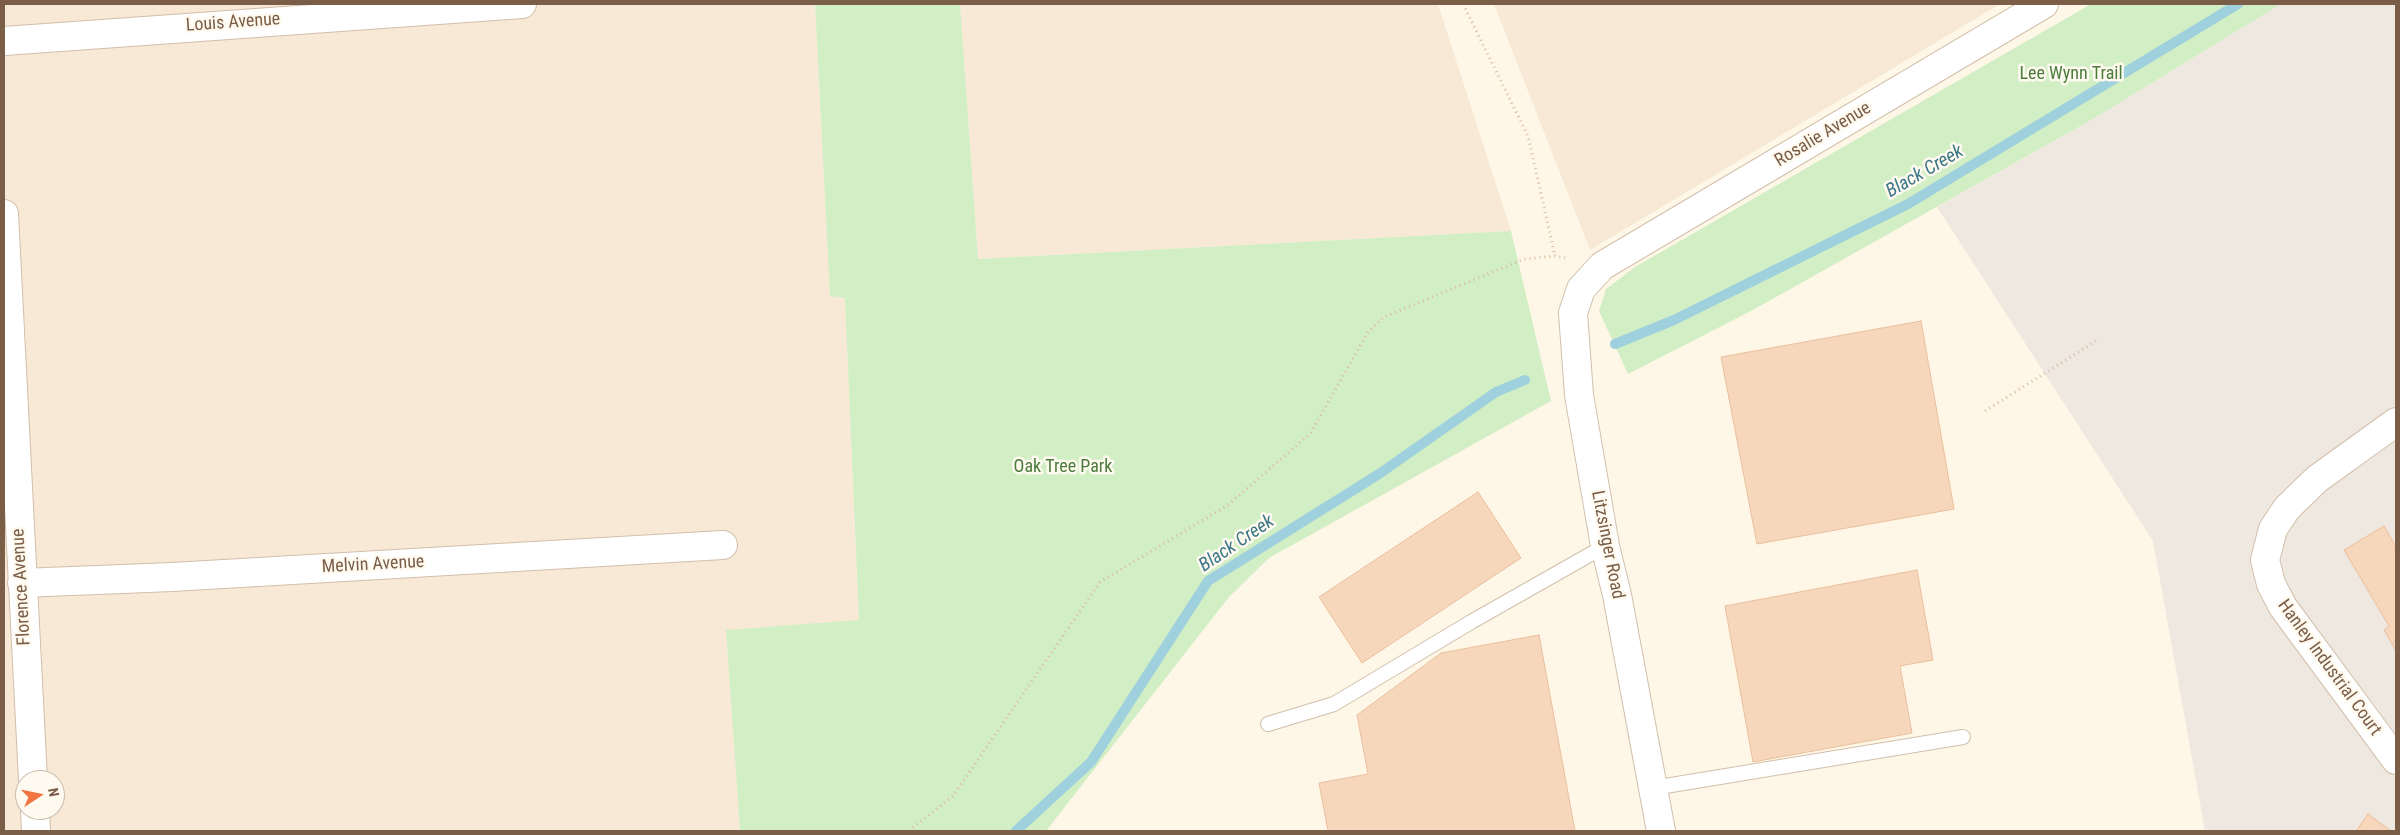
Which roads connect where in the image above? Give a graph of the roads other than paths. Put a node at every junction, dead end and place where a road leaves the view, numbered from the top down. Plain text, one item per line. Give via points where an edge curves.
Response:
1 (522, 4) edge
2 (2044, 4) edge
3 (4, 40) edge
4 (4, 214) edge
5 (1602, 266) joint
6 (2396, 422) edge
7 (723, 545) dead end
8 (1605, 546) junction
9 (22, 583) junction
10 (14, 636) edge
11 (1268, 724) dead end
12 (1962, 737) dead end
13 (2396, 760) edge
14 (32, 770) edge
15 (1653, 788) junction
16 (1661, 831) edge

1 - 3 street, Louis Avenue
2 - 5 street, Rosalie Avenue
4 - 9 street, Florence Avenue
5 - 8 street, Litzsinger Road via 1581,289 1574,313 1579,395
6 - 13 street, Hanley Industrial Court via 2317,479 2287,508 2273,529 2265,560 2271,584 2283,608
7 - 9 street, Melvin Avenue
8 - 11 lane via 1334,704
8 - 15 street, Litzsinger Road
9 - 10 street, Florence Avenue
10 - 14 street, Florence Avenue
12 - 15 lane
15 - 16 street, Litzsinger Road

